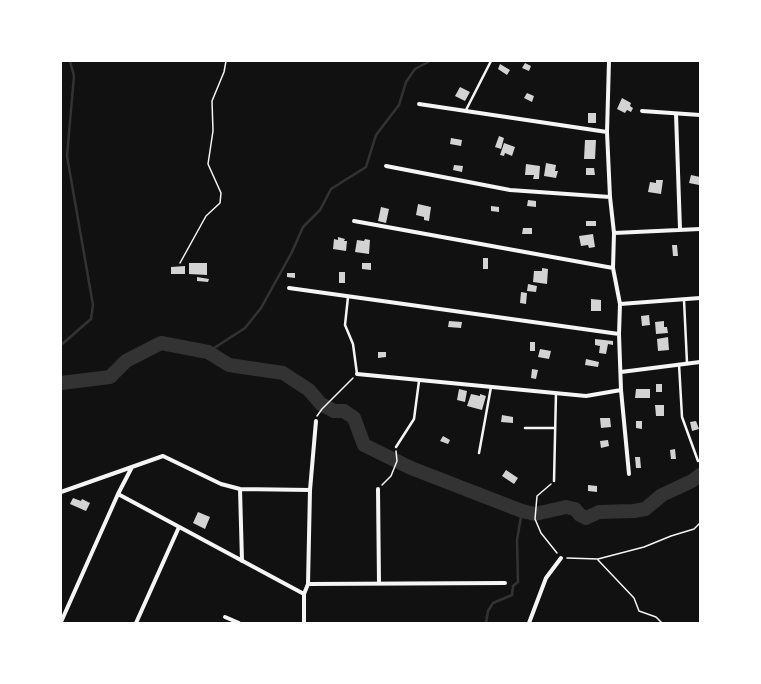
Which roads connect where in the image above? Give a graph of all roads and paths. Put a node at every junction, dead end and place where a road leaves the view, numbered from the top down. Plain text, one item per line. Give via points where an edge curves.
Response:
1 (226, 61) edge
2 (491, 61) edge
3 (609, 61) edge
4 (419, 104) dead end
5 (466, 110) junction
6 (642, 111) dead end
7 (676, 114) junction
8 (700, 115) edge
9 (607, 132) junction
10 (386, 166) dead end
11 (610, 197) junction
12 (354, 221) dead end
13 (680, 230) junction
14 (700, 230) edge
15 (614, 233) junction
16 (180, 263) dead end
17 (613, 268) junction
18 (289, 288) dead end
19 (348, 296) junction
20 (700, 298) edge
21 (684, 300) junction
22 (620, 304) junction
23 (619, 334) junction
24 (700, 362) edge
25 (687, 363) junction
26 (679, 364) junction
27 (621, 372) junction
28 (357, 374) junction
29 (419, 381) junction
30 (492, 387) junction
31 (621, 390) junction
32 (556, 393) junction
33 (316, 421) joint
34 (525, 428) dead end
35 (555, 428) junction
36 (396, 448) joint
37 (479, 453) dead end
38 (698, 461) dead end
39 (132, 466) junction
40 (629, 474) dead end
41 (554, 481) joint
42 (240, 488) junction
43 (378, 489) joint
44 (310, 490) junction
45 (61, 492) edge
46 (118, 494) junction
47 (700, 523) edge
48 (178, 527) junction
49 (561, 558) junction
50 (598, 559) junction
51 (242, 561) junction
52 (379, 583) junction
53 (505, 583) dead end
54 (308, 584) junction
55 (304, 594) junction
56 (225, 617) dead end
57 (61, 622) edge
58 (136, 623) edge
59 (239, 623) edge
60 (304, 623) edge
61 (529, 623) edge
62 (662, 623) edge

1 - 16 path via 212,101 213,131 208,164 220,193 220,203 206,216
2 - 5 lane
3 - 9 street
4 - 5 street
5 - 9 street
6 - 7 street
7 - 8 street
7 - 13 street
9 - 11 street
10 - 11 street via 510,190
11 - 15 street
12 - 17 street
13 - 14 street
13 - 15 street
15 - 17 street
17 - 22 street
18 - 19 street
19 - 23 street
19 - 28 lane via 345,325 353,344
20 - 21 street
21 - 22 street
21 - 25 lane
22 - 23 street
23 - 27 street
24 - 25 street
25 - 26 street
26 - 27 street
26 - 38 lane via 682,417
27 - 31 street
28 - 29 street
28 - 33 path via 322,409
29 - 30 street
29 - 36 lane via 414,419
30 - 32 street
30 - 37 lane
31 - 32 street via 586,396
31 - 40 street
32 - 35 lane
33 - 44 street
34 - 35 lane
35 - 41 lane
36 - 43 path via 397,461 391,476
39 - 42 street via 163,456 221,484
39 - 45 street
39 - 46 street
41 - 49 path via 537,496 535,519 541,533
42 - 44 street
42 - 51 street
43 - 52 street
44 - 54 street
46 - 48 street
46 - 57 street
47 - 50 path via 694,529 644,547
48 - 51 street
48 - 58 street
49 - 50 path
49 - 61 street via 546,578
50 - 62 path via 634,598 639,611
51 - 55 street
52 - 53 street
52 - 54 street
54 - 55 street
55 - 60 street
56 - 59 street

